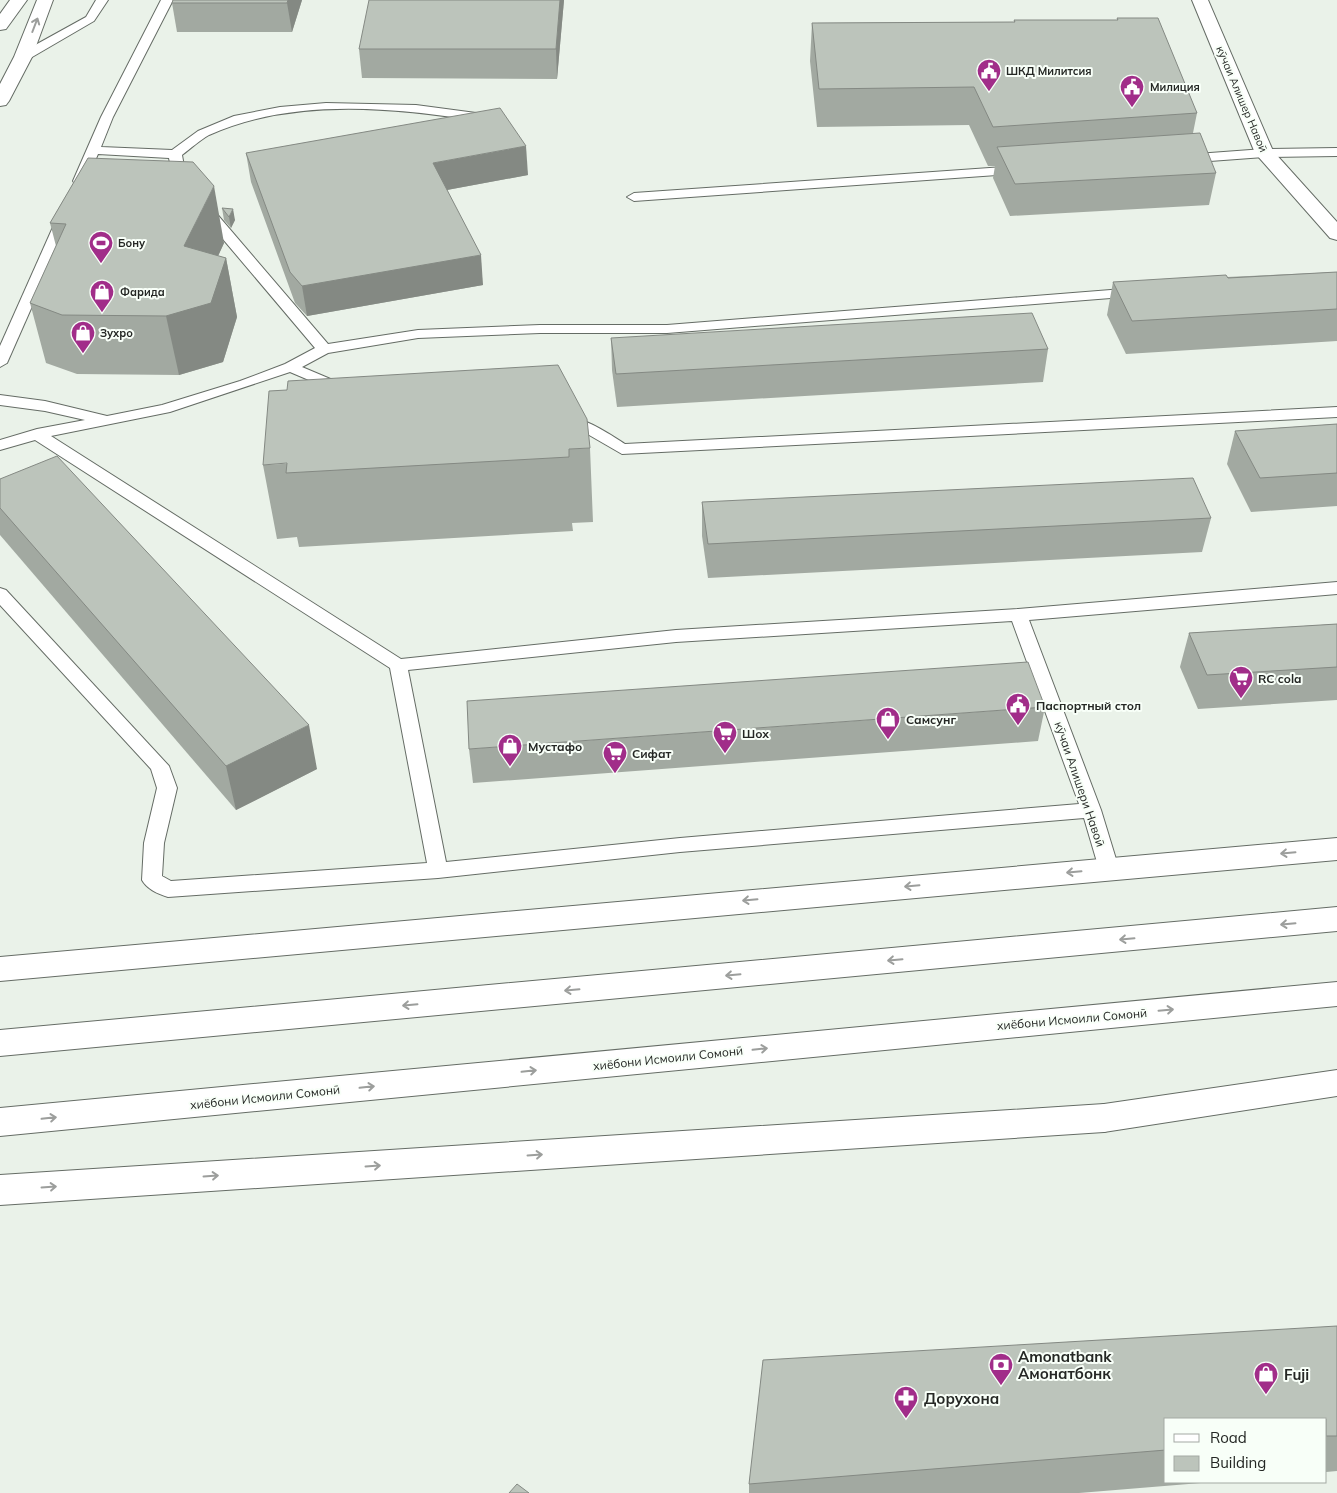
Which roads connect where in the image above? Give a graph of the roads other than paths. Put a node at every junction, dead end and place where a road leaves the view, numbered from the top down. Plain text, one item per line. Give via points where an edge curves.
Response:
1 (19, 0) edge
2 (45, 0) edge
3 (102, 0) edge
4 (167, 0) edge
5 (1200, 0) edge
6 (0, 26) edge
7 (23, 57) junction
8 (0, 101) edge
9 (503, 121) edge
10 (93, 150) junction
11 (1337, 152) edge
12 (1264, 153) junction
13 (176, 154) junction
14 (1166, 160) edge
15 (1028, 170) edge
16 (634, 197) dead end
17 (1337, 234) edge
18 (1150, 291) edge
19 (324, 349) junction
20 (0, 363) edge
21 (290, 367) junction
22 (358, 397) edge
23 (0, 400) edge
24 (1337, 412) edge
25 (108, 421) junction
26 (552, 423) edge
27 (37, 434) junction
28 (0, 445) edge
29 (1337, 588) edge
30 (0, 594) edge
31 (1018, 615) junction
32 (398, 665) junction
33 (1091, 810) junction
34 (1337, 849) edge
35 (1109, 869) junction
36 (438, 870) junction
37 (1337, 919) edge
38 (4, 967) edge
39 (1337, 994) edge
40 (0, 1043) edge
41 (1337, 1082) edge
42 (1337, 1095) edge
43 (1104, 1118) junction
44 (0, 1122) edge
45 (0, 1190) edge

1 - 6 main road
7 -> 2 main road
3 - 7 lane via 90,19
4 - 10 lane
5 - 12 main road, кӯчаи Алишер Навоӣ
7 - 8 main road
9 - 13 lane via 445,110 343,107 268,111 236,119 195,138
10 - 13 lane
10 - 20 lane
11 - 12 lane
12 - 14 lane
12 - 17 main road, кӯчаи Алишер Навоӣ
13 - 19 lane via 180,179
15 - 16 lane
18 - 19 lane via 667,329 540,329 418,334
19 - 21 lane
21 - 22 lane
21 - 25 lane via 165,409
23 - 25 lane via 45,406
24 - 26 lane via 622,449 581,424
25 - 27 lane
27 - 28 lane
27 - 32 lane
29 - 31 lane
30 - 36 lane via 160,766 167,788 154,843 152,880 168,890
31 - 32 lane via 676,636
31 - 33 lane, кӯчаи Алишери Навоӣ
32 - 36 lane
33 - 35 lane, кӯчаи Алишери Навоӣ
33 - 36 lane via 680,845
34 -> 35 main road
35 -> 38 main road
37 -> 40 main road
44 -> 39 main road, хиёбони Исмоили Сомонӣ
41 - 43 main road
42 - 43 main road
45 -> 43 main road

